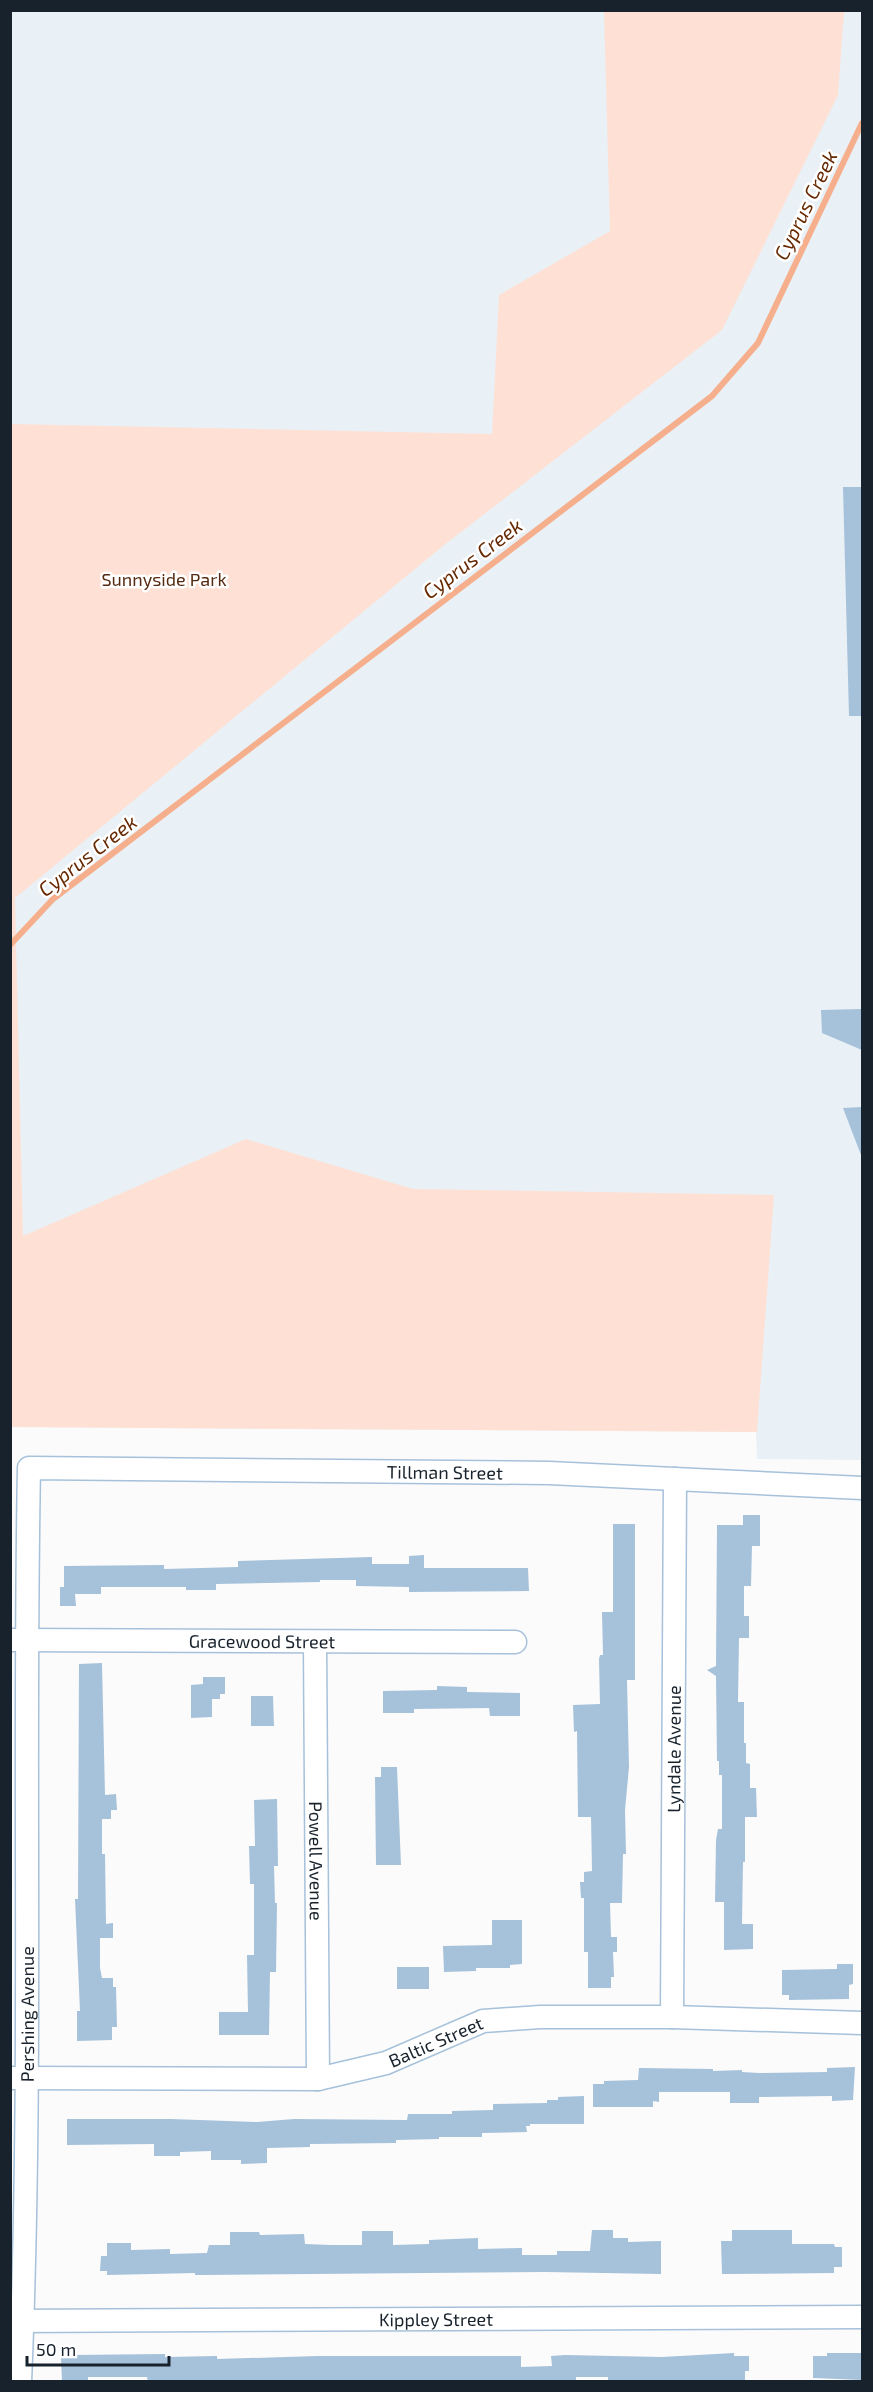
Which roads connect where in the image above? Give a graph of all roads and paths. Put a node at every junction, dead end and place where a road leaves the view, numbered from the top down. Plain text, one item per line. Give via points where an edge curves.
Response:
1 (29, 1468) joint
2 (675, 1479) junction
3 (862, 1488) edge
4 (18, 1640) edge
5 (315, 1642) junction
6 (514, 1642) dead end
7 (672, 2017) junction
8 (862, 2023) edge
9 (19, 2078) edge
10 (318, 2079) junction
11 (862, 2317) edge
12 (17, 2321) edge
13 (20, 2382) edge

1 - 2 street, Tillman Street via 549,1473
1 - 4 street, Pershing Avenue
2 - 3 street, Tillman Street
2 - 7 street, Lyndale Avenue
4 - 5 street, Gracewood Street
4 - 9 street, Pershing Avenue
5 - 6 street, Gracewood Street
5 - 10 street, Powell Avenue
7 - 8 street, Baltic Street
7 - 10 street, Baltic Street via 483,2020 386,2062
9 - 10 street, Baltic Street
9 - 12 street, Pershing Avenue
11 - 12 street, Kippley Street
12 - 13 street, Pershing Avenue

